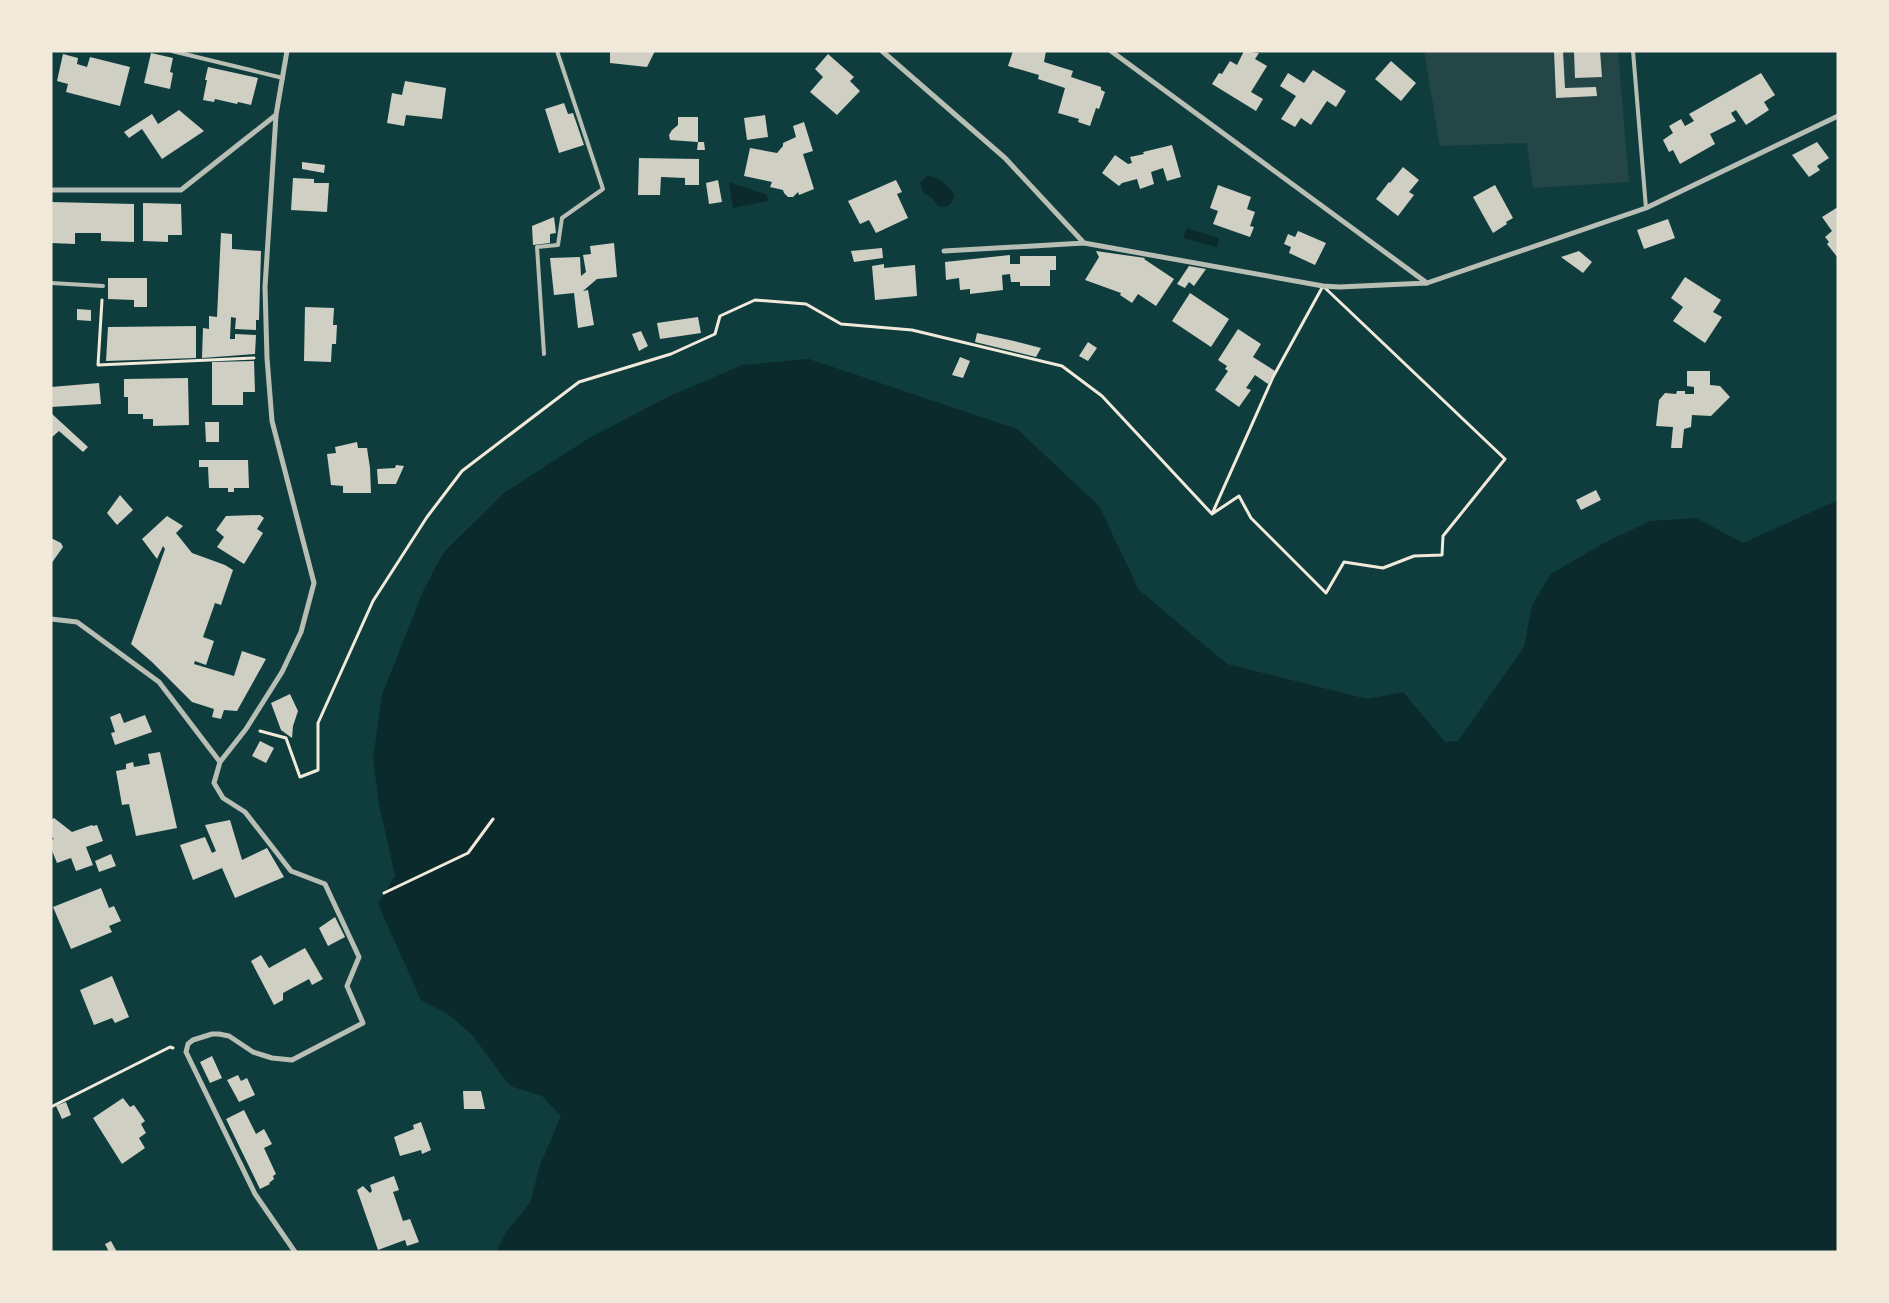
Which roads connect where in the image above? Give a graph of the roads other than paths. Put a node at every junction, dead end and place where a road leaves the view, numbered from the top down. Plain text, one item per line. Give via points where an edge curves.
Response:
1 (172, 51) edge
2 (287, 51) edge
3 (557, 51) edge
4 (882, 51) edge
5 (1111, 51) edge
6 (1634, 51) edge
7 (283, 78) junction
8 (276, 115) junction
9 (1838, 116) edge
10 (51, 190) edge
11 (1646, 208) junction
12 (1084, 243) junction
13 (944, 251) dead end
14 (51, 283) edge
15 (1427, 283) junction
16 (103, 286) road end
17 (544, 354) dead end
18 (51, 618) edge
19 (220, 762) junction
20 (295, 1252) edge

1 - 7 lane
2 - 7 street
3 - 17 lane via 603,189 562,218 558,245 537,247
4 - 12 street via 1005,158
5 - 15 street
6 - 11 lane
7 - 8 street
8 - 10 street via 181,190
8 - 19 street via 265,287 272,421 314,583 301,632 282,672 246,729
9 - 11 street
11 - 15 street
12 - 13 street
12 - 15 street via 1324,286
14 - 16 lane
18 - 19 street via 78,622 159,682
19 - 20 street via 214,783 223,798 245,812 291,871 325,884 359,957 347,986 363,1024 292,1060 254,1052 229,1036 219,1034 193,1040 186,1052 255,1194

